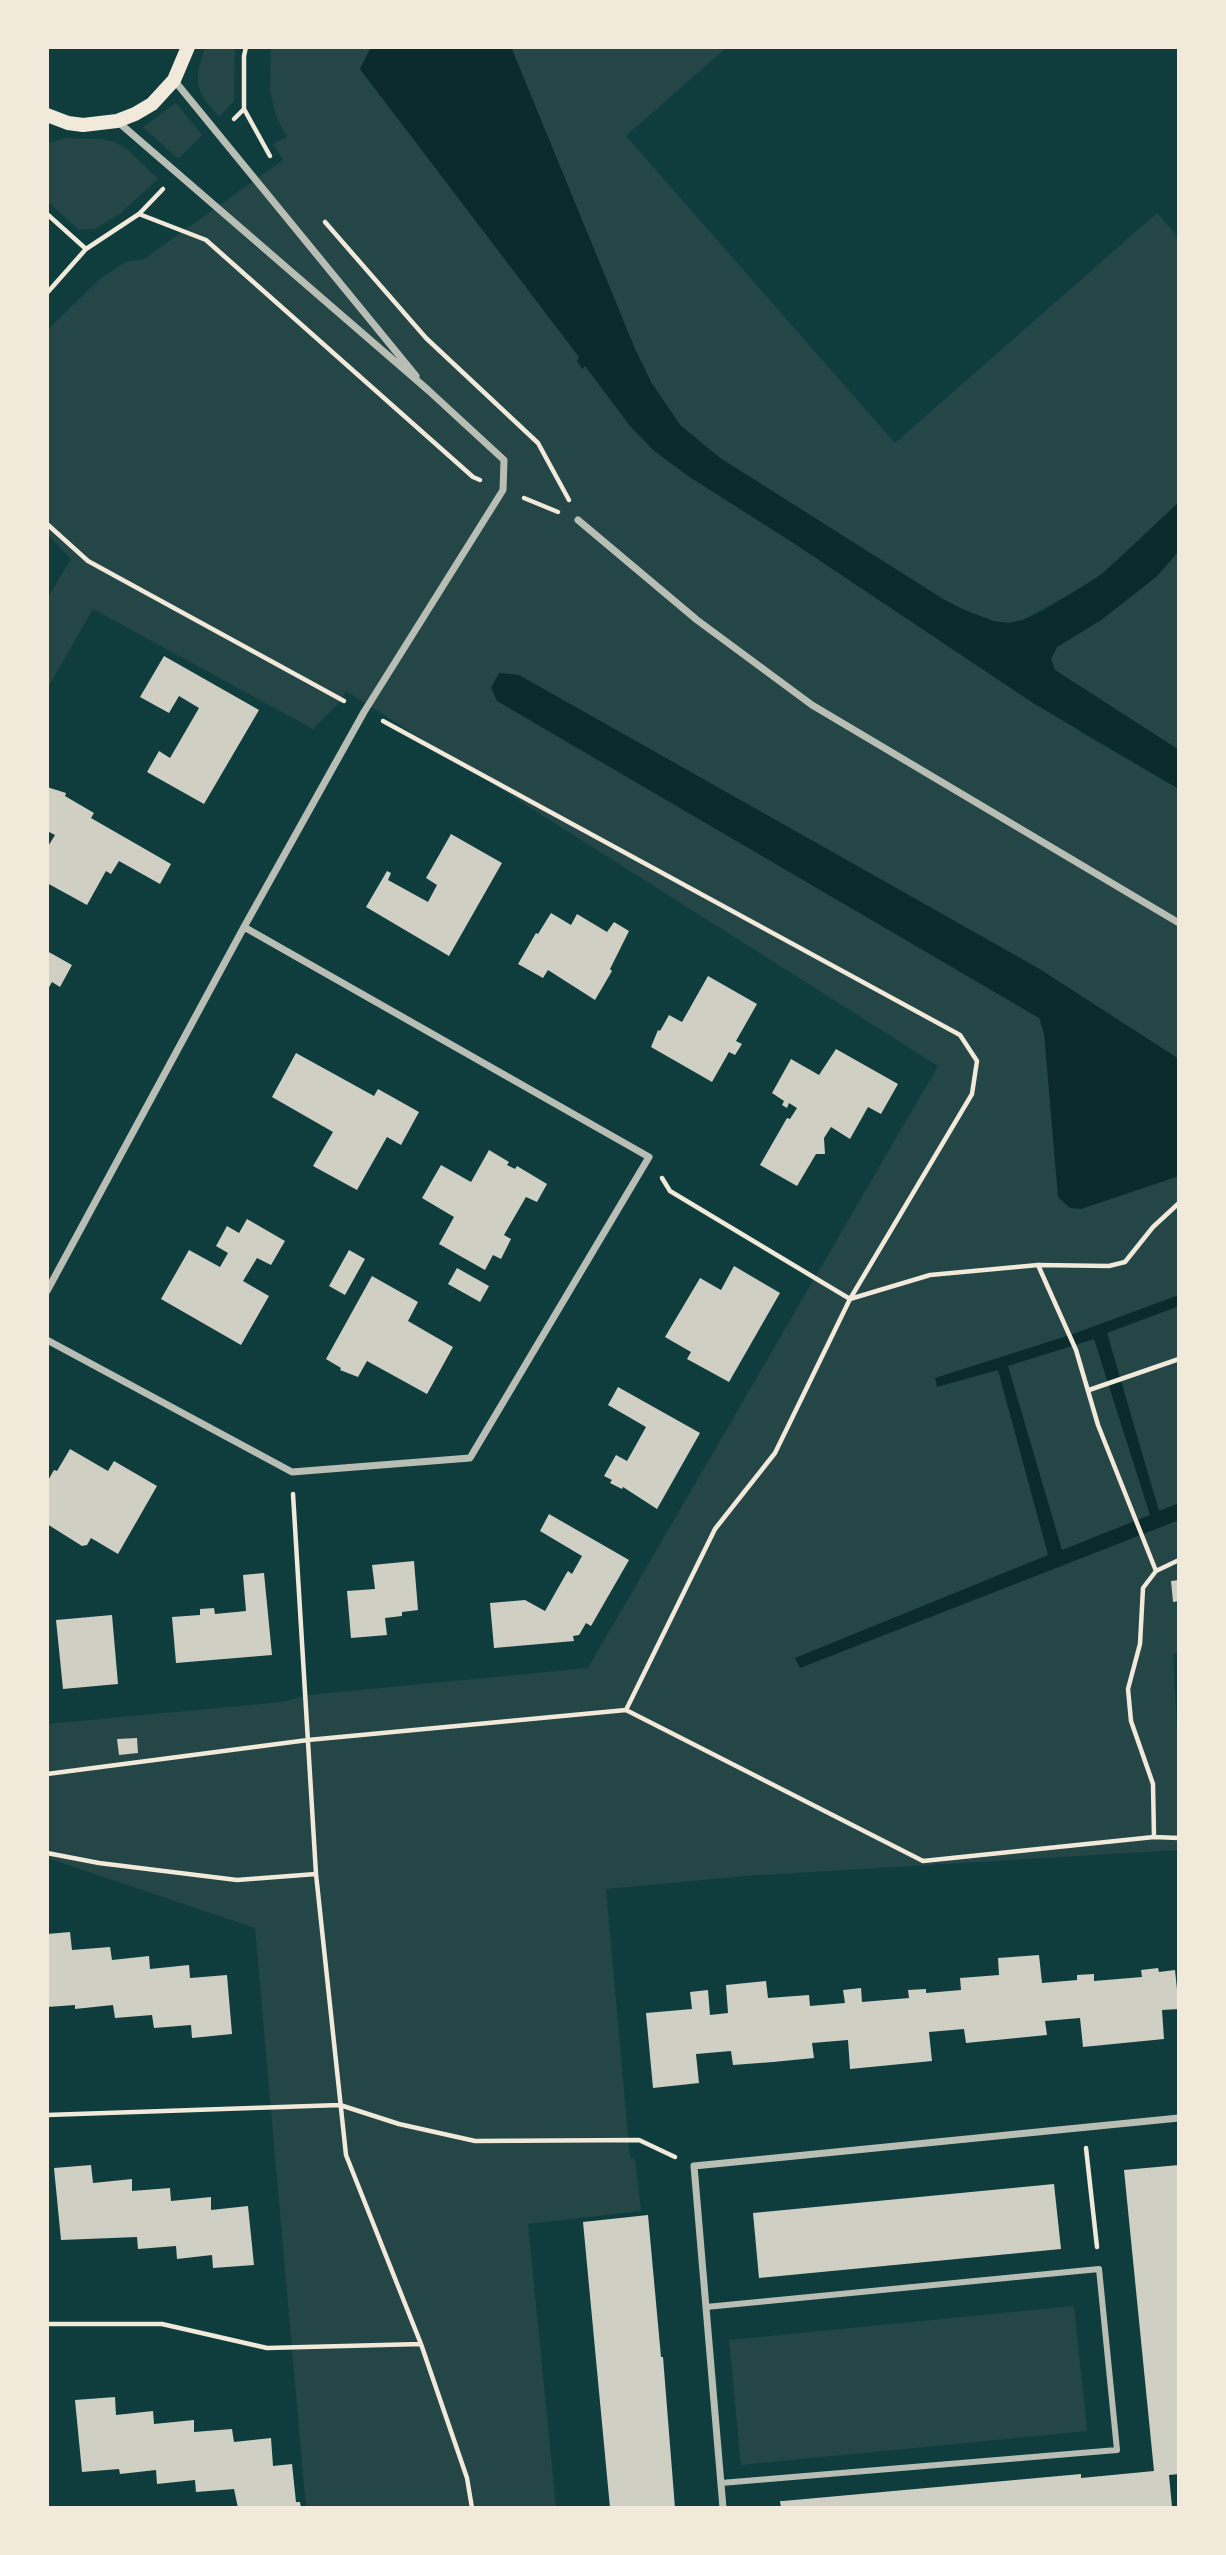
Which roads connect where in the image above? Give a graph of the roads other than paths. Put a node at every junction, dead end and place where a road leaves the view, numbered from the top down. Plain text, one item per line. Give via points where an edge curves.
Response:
1 (188, 47) edge
2 (174, 80) junction
3 (50, 120) edge
4 (117, 121) junction
5 (428, 390) junction
6 (578, 520) road end
7 (1179, 923) edge
8 (244, 927) junction
9 (47, 1291) edge
10 (47, 1340) edge
11 (1179, 2118) edge
12 (706, 2307) junction
13 (721, 2483) junction
14 (723, 2508) edge

1 - 2 main road
2 - 4 main road via 152,104
2 - 5 street
3 - 4 main road via 83,125
4 - 5 street
5 - 8 street via 504,460 503,490 365,712
6 - 7 street via 697,620 812,705
8 - 9 street
8 - 10 street via 649,1157 470,1458 292,1472
11 - 12 street via 694,2166
12 - 13 street
12 - 13 street via 1099,2269 1117,2450
13 - 14 street

